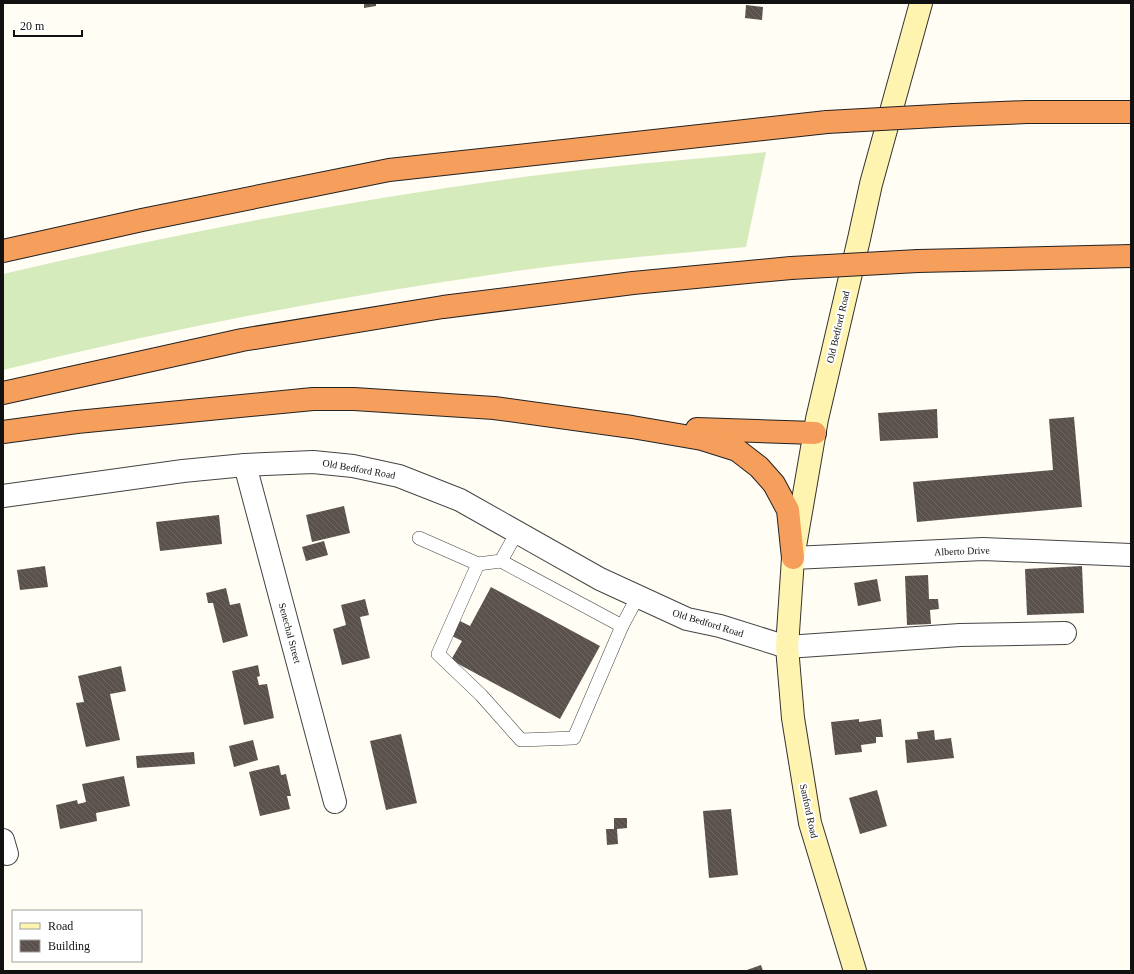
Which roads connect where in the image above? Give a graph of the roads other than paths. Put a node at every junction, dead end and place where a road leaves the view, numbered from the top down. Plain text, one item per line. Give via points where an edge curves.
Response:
1 (921, 3) edge
2 (1131, 112) edge
3 (3, 251) edge
4 (1131, 256) edge
5 (3, 393) edge
6 (632, 427) junction
7 (3, 432) edge
8 (815, 433) junction
9 (245, 464) junction
10 (3, 496) edge
11 (517, 532) junction
12 (419, 538) dead end
13 (1131, 555) edge
14 (793, 558) junction
15 (501, 561) junction
16 (478, 564) junction
17 (638, 598) junction
18 (622, 626) junction
19 (1065, 633) dead end
20 (787, 647) junction
21 (335, 802) dead end
22 (855, 971) edge

1 - 8 street, Old Bedford Road via 872,184
2 - 3 highway, bridge via 1027,112 827,122 389,170
4 - 5 highway, bridge via 918,261 790,268 633,283 443,307 242,340
6 - 7 highway via 494,408 313,399 77,422
6 - 8 highway
6 - 14 highway via 702,439 737,450 759,467 774,484 788,510
8 - 14 street, Old Bedford Road
9 - 10 street, Old Bedford Road
9 - 11 street, Old Bedford Road via 313,462 353,466 399,476 460,500
9 - 21 street, Senechal Street
11 - 15 lane
11 - 17 street, Old Bedford Road
12 - 16 lane
13 - 14 street, Alberto Drive via 983,550
14 - 20 street, Old Bedford Road
15 - 16 lane
15 - 18 lane
16 - 18 lane via 438,654 481,695 521,740 574,738
17 - 18 lane
17 - 20 street, Old Bedford Road via 687,619 720,626
19 - 20 street via 960,634
20 - 22 street, Sanford Road via 792,718 810,822

